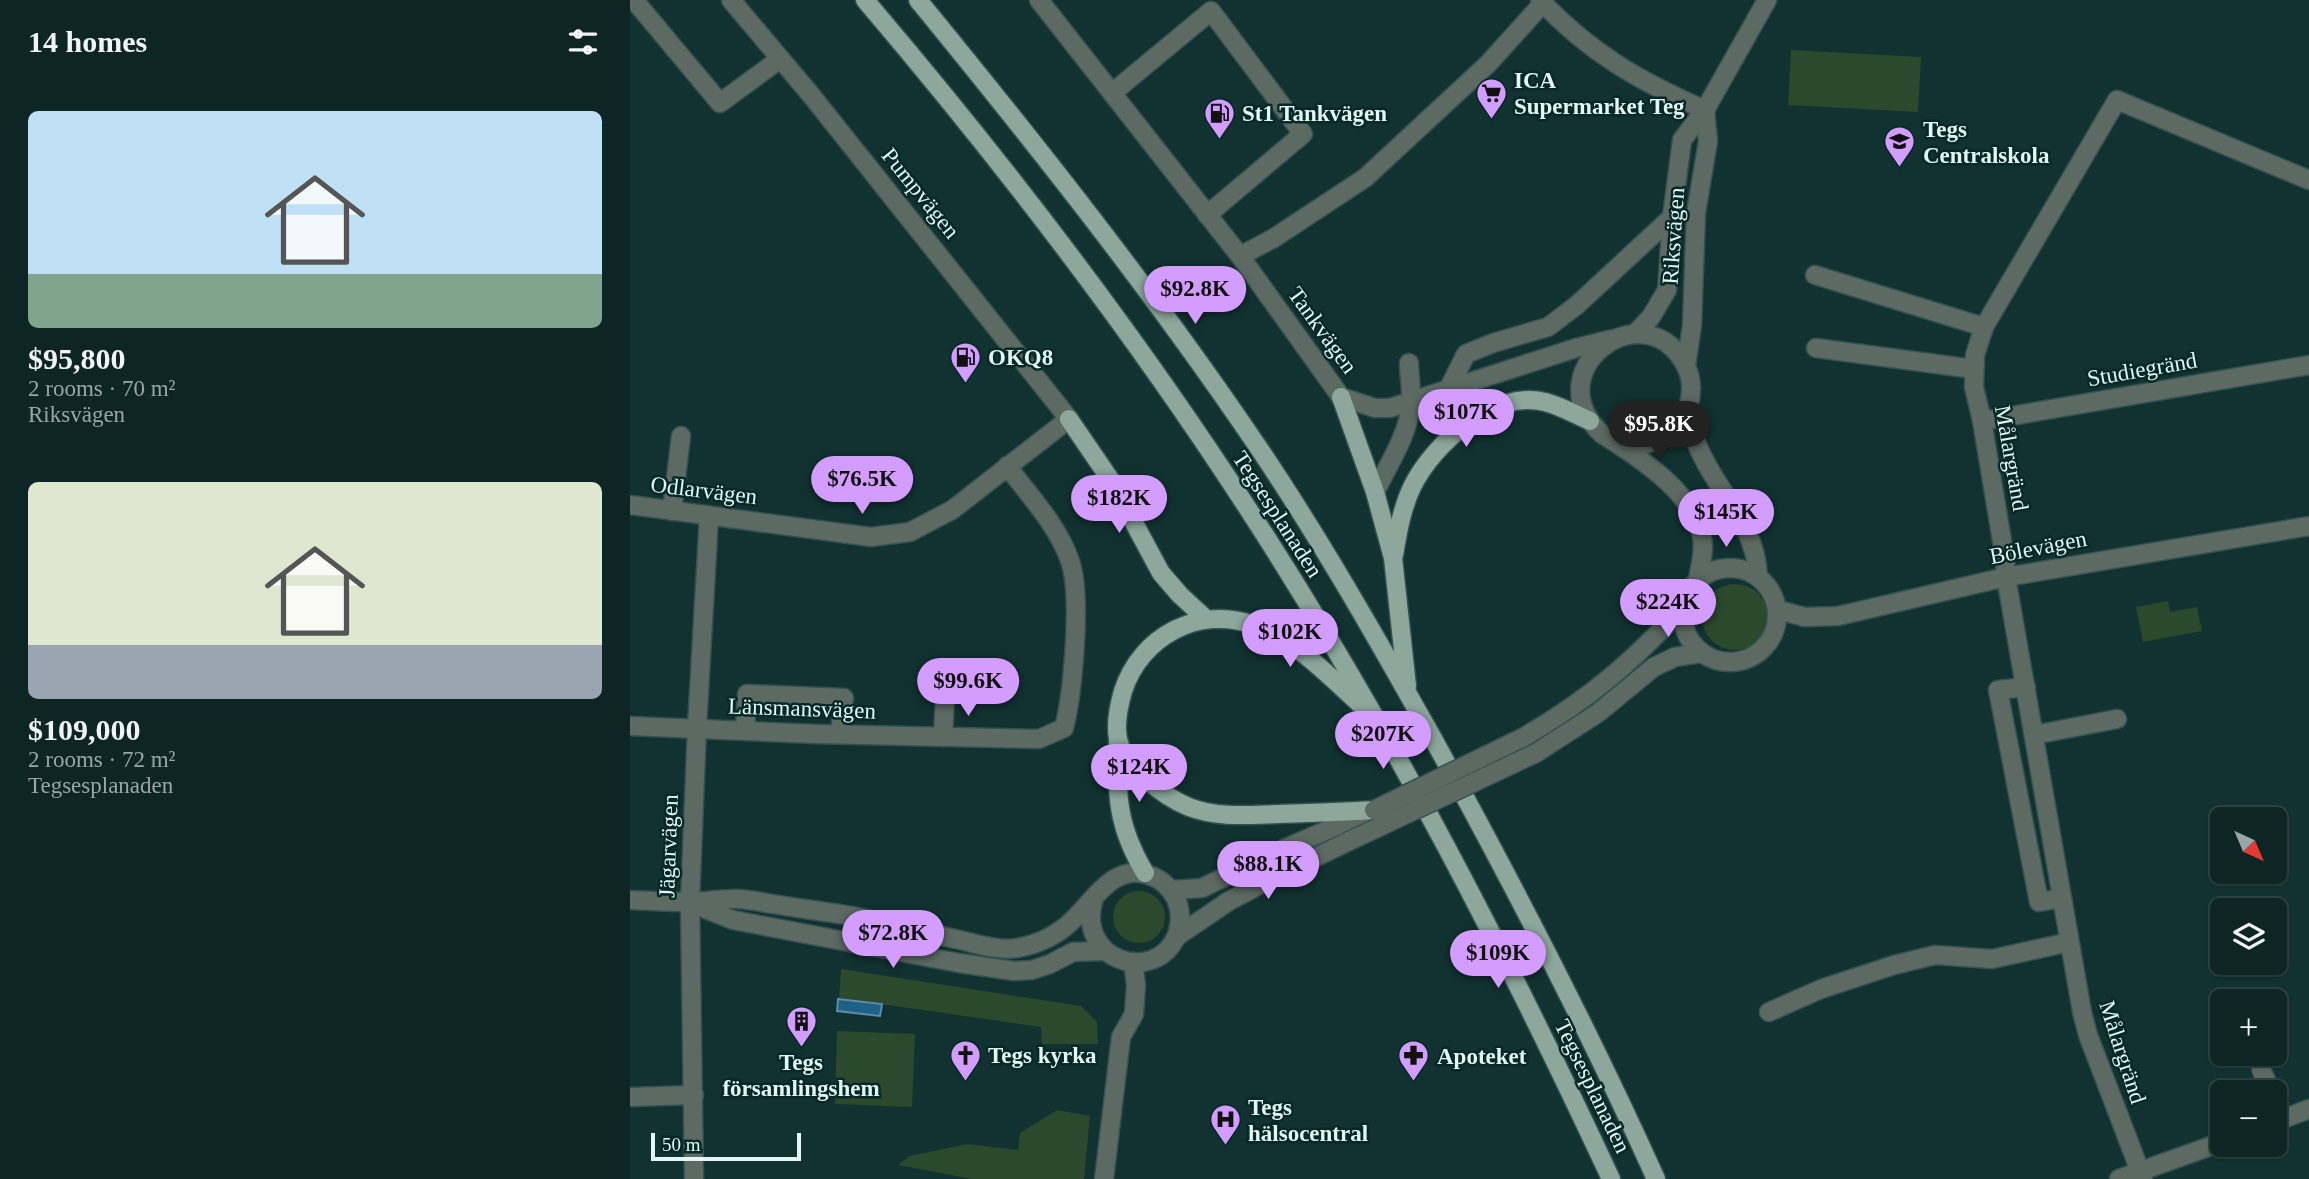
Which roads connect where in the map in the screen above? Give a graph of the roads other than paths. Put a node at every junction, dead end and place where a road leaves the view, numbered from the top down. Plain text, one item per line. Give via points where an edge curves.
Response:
1 (634, 0) edge
2 (731, 0) edge
3 (865, 0) edge
4 (918, 0) edge
5 (1039, 0) edge
6 (1767, 0) edge
7 (1542, 1) edge
8 (780, 59) junction
9 (1112, 93) junction
10 (1705, 110) junction
11 (2309, 180) edge
12 (1207, 215) junction
13 (1671, 217) junction
14 (1240, 257) junction
15 (1815, 275) dead end
16 (1984, 327) junction
17 (1634, 334) junction
18 (1613, 339) junction
19 (1816, 348) dead end
20 (1409, 363) dead end
21 (2309, 365) edge
22 (1686, 366) junction
23 (1974, 369) junction
24 (1449, 388) junction
25 (1341, 397) junction
26 (1411, 401) junction
27 (1686, 413) junction
28 (1069, 419) junction
29 (1590, 421) junction
30 (1982, 421) junction
31 (681, 436) dead end
32 (1609, 439) junction
33 (1007, 466) junction
34 (1374, 492) junction
35 (630, 505) edge
36 (673, 511) junction
37 (709, 516) junction
38 (2309, 526) edge
39 (1393, 558) junction
40 (1758, 576) junction
41 (2006, 577) junction
42 (1698, 580) junction
43 (1684, 606) junction
44 (1778, 610) junction
45 (1206, 619) junction
46 (1701, 653) junction
47 (2026, 687) junction
48 (945, 696) dead end
49 (1409, 696) junction
50 (1374, 715) junction
51 (2117, 719) dead end
52 (630, 726) edge
53 (696, 727) junction
54 (746, 730) junction
55 (840, 734) junction
56 (2034, 735) junction
57 (943, 737) junction
58 (1118, 740) junction
59 (1374, 810) joint
60 (1338, 827) junction
61 (1145, 873) junction
62 (1171, 890) junction
63 (1094, 898) junction
64 (2062, 898) junction
65 (630, 900) edge
66 (690, 902) junction
67 (1176, 937) junction
68 (2069, 942) junction
69 (1104, 951) junction
70 (1133, 962) junction
71 (1769, 1012) dead end
72 (2261, 1069) dead end
73 (2266, 1080) edge
74 (694, 1095) junction
75 (630, 1097) edge
76 (2309, 1109) edge
77 (2287, 1117) edge
78 (2210, 1147) edge
79 (2142, 1176) edge
80 (694, 1179) edge
81 (1104, 1179) edge
82 (1611, 1179) edge
83 (1656, 1179) edge
84 (2119, 1179) edge

1 - 8 street via 720,103
2 - 8 street, Pumpvägen
3 - 50 main road, Tegsesplanaden via 1000,163 1122,325 1261,528
4 - 49 main road, Tegsesplanaden via 1031,138 1254,440
5 - 9 street, Tankvägen
6 - 10 street, Riksvägen
7 - 10 street via 1583,42 1649,85
7 - 14 street via 1495,57 1365,178
8 - 28 street, Pumpvägen
9 - 12 street, Tankvägen
9 - 12 street via 1211,11 1303,134
10 - 13 street, Riksvägen via 1682,141
10 - 22 street, Riksvägen via 1707,141 1696,214
11 - 16 street, Målargränd via 2117,100
12 - 14 street, Tankvägen
13 - 17 street, Riksvägen via 1667,290
13 - 24 street via 1548,327 1466,354
14 - 25 street, Tankvägen
15 - 16 street
16 - 23 street, Målargränd
17 - 18 street
17 - 22 street via 1665,342
18 - 24 street, Tankvägen
18 - 29 street via 1595,352 1582,376 1582,399
19 - 23 street
20 - 26 street
21 - 30 street, Studiegränd
22 - 27 street, Riksvägen via 1691,395
23 - 30 street, Målargränd via 1973,387
24 - 26 street, Tankvägen
25 - 26 street, Tankvägen via 1375,408
25 - 34 main road
26 - 34 street via 1404,429
27 - 32 street via 1673,431 1653,443 1631,445
27 - 40 street, Riksvägen via 1700,451 1748,530
28 - 33 street, Odlarvägen
28 - 45 main road via 1112,482 1161,573
29 - 32 street
29 - 39 main road via 1545,402 1527,400 1490,410 1465,424 1443,443 1414,484
30 - 41 street, Målargränd
31 - 36 street
32 - 42 street via 1655,470 1696,519 1703,553
33 - 37 street, Odlarvägen via 952,510 910,532 871,537
33 - 57 street, Länsmansvägen via 1057,533 1071,563 1076,597 1070,704 1064,728 1039,739
34 - 39 main road
35 - 36 street, Odlarvägen
36 - 37 street, Odlarvägen
37 - 53 street, Jägarvägen
38 - 41 street, Bölevägen
39 - 49 main road
40 - 42 street via 1734,568
40 - 44 street via 1775,597
41 - 44 street, Bölevägen via 1838,617 1805,617
41 - 47 street, Målargränd
42 - 43 street
43 - 46 street via 1688,637
43 - 59 street, bridge via 1609,681 1560,716
44 - 46 street via 1773,638 1753,657 1726,663
45 - 50 main road via 1252,624 1272,632
45 - 58 main road via 1165,633 1134,667 1119,704
46 - 60 street, bridge via 1675,657 1654,667 1598,713 1535,753
47 - 56 street, Målargränd
47 - 64 street via 1998,690 2039,902
48 - 57 street
49 - 83 main road, Tegsesplanaden via 1513,884
50 - 82 main road, Tegsesplanaden via 1478,904
51 - 56 street
52 - 53 street, Länsmansvägen
53 - 54 street, Länsmansvägen
53 - 66 street, Jägarvägen
54 - 55 street, Länsmansvägen
54 - 55 street via 747,694 844,698
55 - 57 street, Länsmansvägen
56 - 64 street, Målargränd
58 - 60 main road via 1146,780 1190,807 1214,814
58 - 61 main road via 1117,791 1125,835
59 - 60 main road
60 - 62 street via 1202,888
60 - 67 street via 1263,883
61 - 62 street
61 - 63 street via 1110,880
62 - 67 street via 1180,913
63 - 66 street via 1049,938 1013,948 737,899
63 - 69 street via 1092,932
64 - 68 street, Målargränd
65 - 66 street
66 - 69 street via 733,920 1014,971 1051,964 1073,952
66 - 74 street, Jägarvägen
67 - 70 street via 1158,956
68 - 71 street via 1992,959 1935,955 1821,989
68 - 79 street, Målargränd via 2088,1035
69 - 70 street
70 - 81 street via 1134,1014 1121,1037
72 - 73 street
74 - 75 street
74 - 80 street, Jägarvägen
76 - 77 street
78 - 79 street
79 - 84 street

